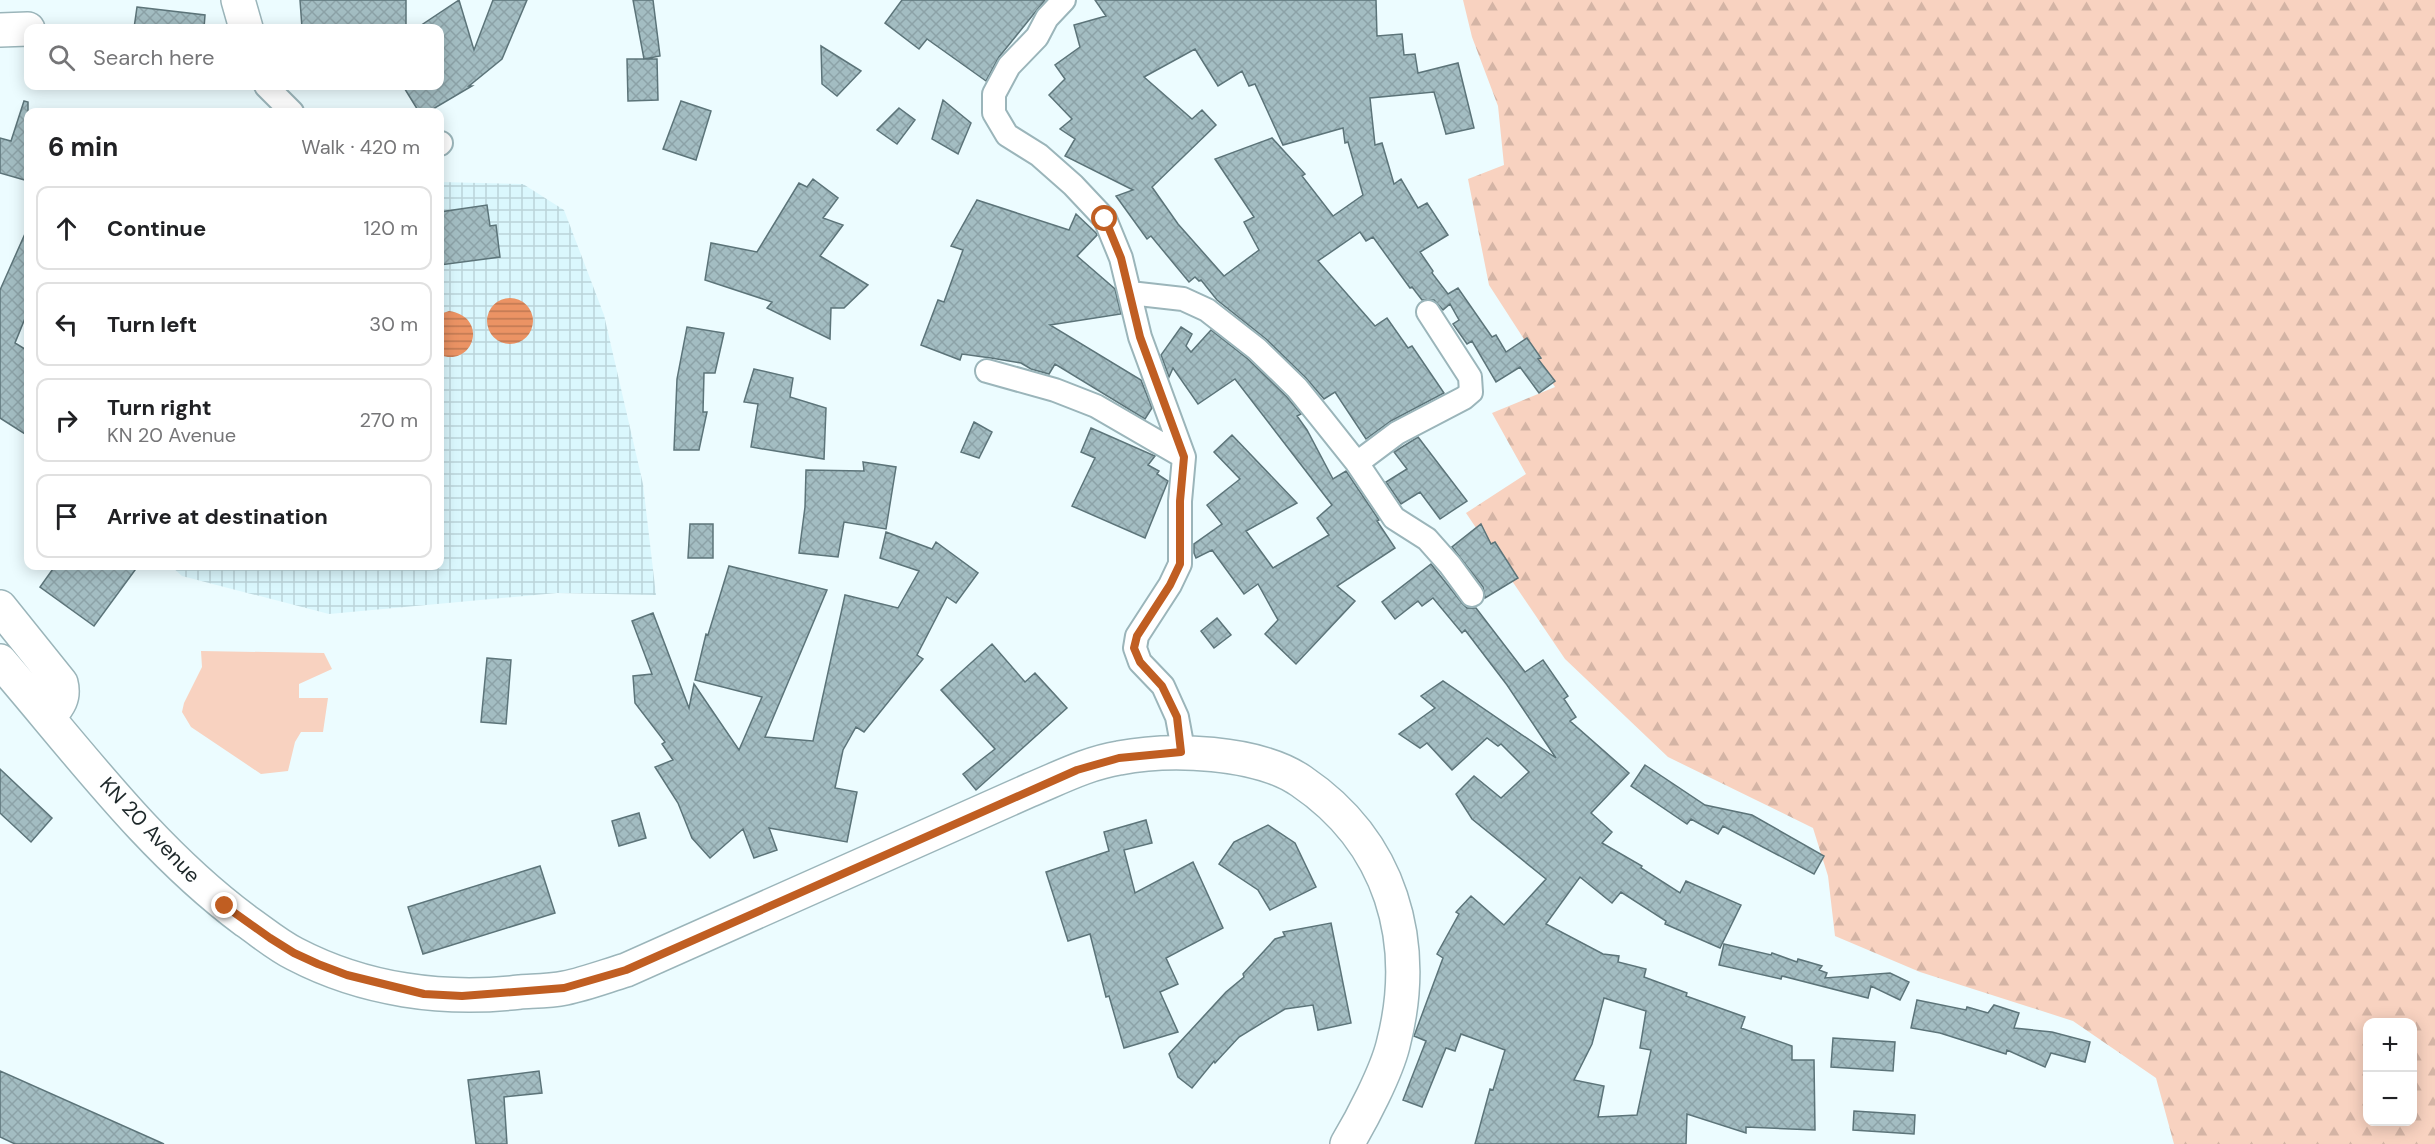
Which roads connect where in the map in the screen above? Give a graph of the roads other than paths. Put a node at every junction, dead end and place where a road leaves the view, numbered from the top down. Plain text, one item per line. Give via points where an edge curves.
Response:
1 (238, 0) edge
2 (1064, 0) edge
3 (245, 24) edge
4 (24, 29) edge
5 (0, 30) edge
6 (270, 90) edge
7 (288, 108) edge
8 (1130, 292) junction
9 (1428, 312) dead end
10 (987, 371) dead end
11 (1184, 457) junction
12 (1357, 463) junction
13 (1472, 594) dead end
14 (0, 607) edge
15 (0, 661) edge
16 (50, 717) junction
17 (1181, 752) junction
18 (1347, 1144) edge

1 - 3 main road
2 - 8 street via 1009,66 994,94 994,114 1007,135 1039,155 1105,219
4 - 5 main road
6 - 7 street
8 - 11 street via 1140,337
8 - 12 street via 1183,299 1207,310 1257,349 1297,388
9 - 12 street via 1470,377 1471,392 1397,432
10 - 11 street via 1096,406
11 - 17 street via 1180,564 1137,636 1134,648 1140,662 1162,686 1177,717
12 - 13 street via 1394,518 1428,539
14 - 16 main road via 61,683 61,701
15 - 16 main road, KN 20 Avenue
16 - 17 main road, KN 20 Avenue via 155,839 225,906 270,938 294,953 347,975 424,994 462,996 564,988 626,970 1077,770 1119,758
17 - 18 main road, KN 20 Avenue via 1261,764 1300,780 1339,810 1379,866 1397,912 1402,942 1401,1001 1387,1064

